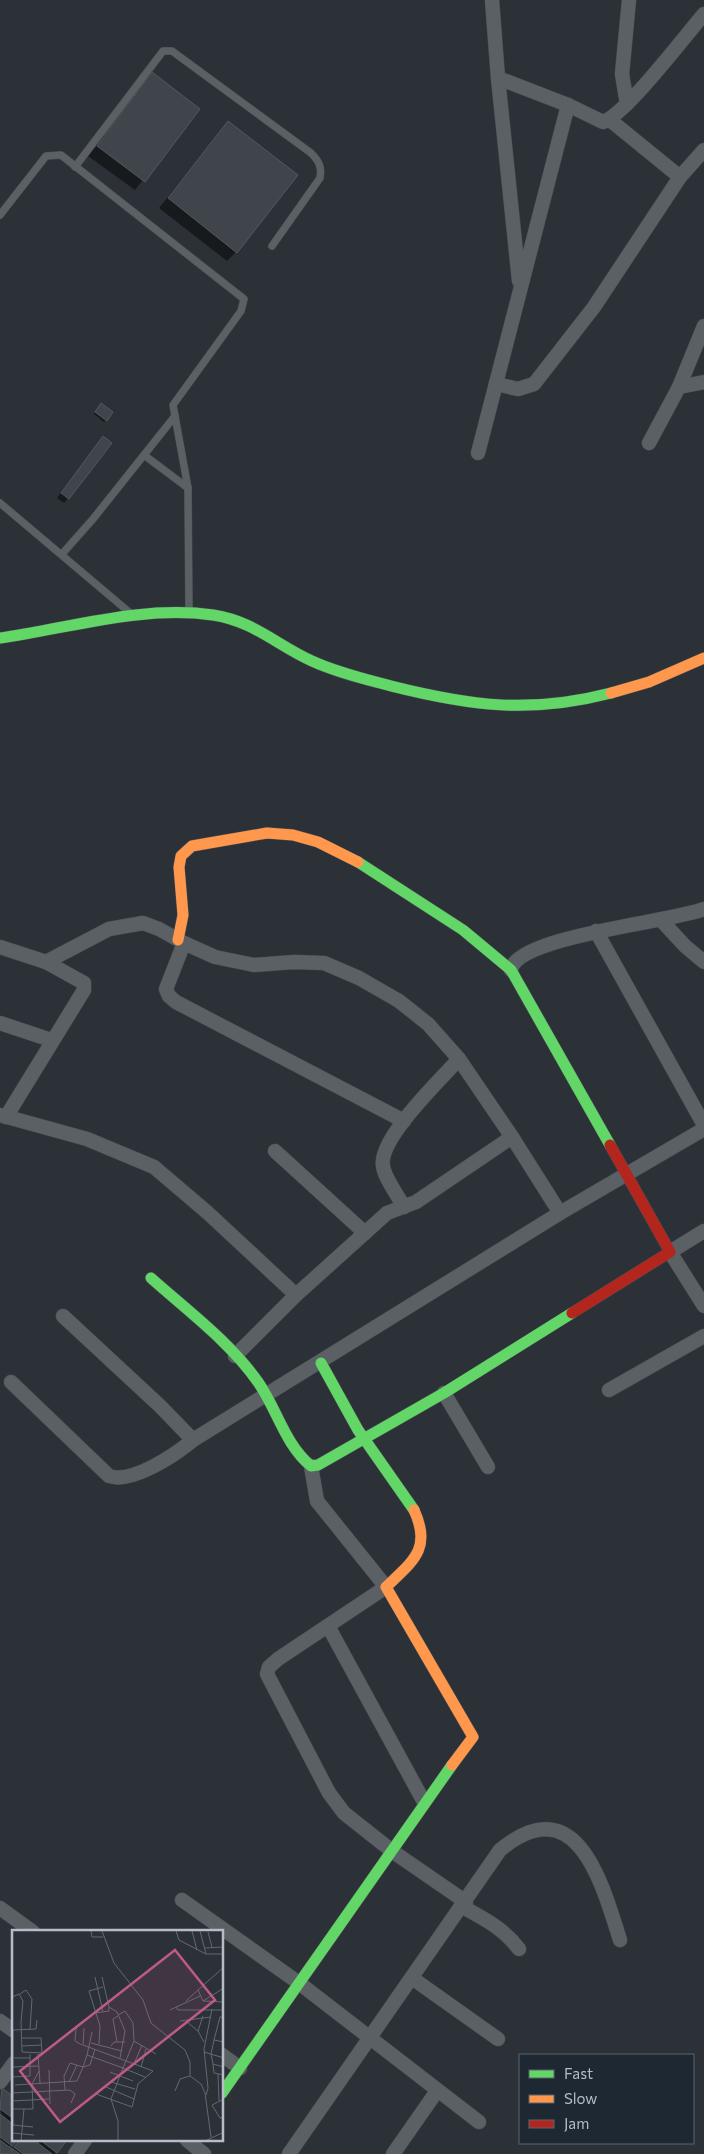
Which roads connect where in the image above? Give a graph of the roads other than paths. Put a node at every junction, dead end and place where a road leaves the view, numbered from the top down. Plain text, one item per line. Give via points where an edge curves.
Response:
1 (492, 0) edge
2 (628, 0) edge
3 (704, 14) edge
4 (498, 78) junction
5 (627, 104) junction
6 (568, 105) junction
7 (610, 120) junction
8 (704, 150) edge
9 (76, 167) junction
10 (680, 178) junction
11 (0, 215) edge
12 (272, 246) dead end
13 (520, 292) junction
14 (703, 331) edge
15 (704, 382) edge
16 (496, 384) junction
17 (679, 387) junction
18 (174, 416) junction
19 (649, 443) dead end
20 (478, 453) dead end
21 (144, 455) junction
22 (188, 488) junction
23 (0, 503) edge
24 (62, 554) junction
25 (189, 612) junction
26 (133, 615) junction
27 (0, 638) edge
28 (704, 658) edge
29 (704, 909) edge
30 (661, 920) junction
31 (596, 931) junction
32 (181, 941) junction
33 (0, 947) edge
34 (46, 962) junction
35 (704, 962) edge
36 (511, 970) junction
37 (0, 1023) edge
38 (51, 1040) junction
39 (459, 1059) junction
40 (3, 1116) edge
41 (404, 1121) junction
42 (704, 1125) edge
43 (704, 1129) edge
44 (512, 1137) junction
45 (275, 1151) dead end
46 (626, 1176) junction
47 (404, 1207) junction
48 (560, 1213) junction
49 (704, 1231) edge
50 (365, 1233) junction
51 (670, 1252) junction
52 (151, 1278) dead end
53 (296, 1295) junction
54 (704, 1306) edge
55 (63, 1316) dead end
56 (704, 1336) edge
57 (235, 1356) junction
58 (321, 1362) junction
59 (11, 1382) dead end
60 (609, 1390) dead end
61 (444, 1393) junction
62 (267, 1396) junction
63 (363, 1439) junction
64 (193, 1440) junction
65 (311, 1466) junction
66 (488, 1467) dead end
67 (386, 1587) junction
68 (328, 1626) junction
69 (424, 1802) junction
70 (392, 1851) junction
71 (182, 1900) dead end
72 (464, 1904) junction
73 (0, 1908) edge
74 (30, 1930) edge
75 (620, 1940) dead end
76 (519, 1949) dead end
77 (412, 1978) junction
78 (299, 1983) junction
79 (0, 2021) edge
80 (12, 2030) edge
81 (368, 2037) junction
82 (498, 2039) dead end
83 (224, 2056) edge
84 (12, 2066) edge
85 (240, 2068) junction
86 (0, 2082) edge
87 (224, 2090) edge
88 (438, 2091) junction
89 (479, 2122) dead end
90 (84, 2142) edge
91 (187, 2142) edge
92 (189, 2142) edge
93 (75, 2154) edge
94 (181, 2154) edge
95 (204, 2154) edge
96 (289, 2154) edge
97 (394, 2154) edge

1 - 4 street
2 - 5 street via 622,74
3 - 5 street
4 - 6 street
4 - 13 street
5 - 7 street
6 - 7 street via 603,122
6 - 13 street
7 - 10 street
8 - 10 street
9 - 11 lane via 61,155 46,156
9 - 12 lane via 162,51 172,50 318,161 322,170 320,178
9 - 18 lane via 244,299 241,311 173,405
10 - 16 street via 594,307 534,384 518,389
13 - 16 street
14 - 17 street
15 - 17 street
16 - 20 street
17 - 19 street
18 - 21 lane
18 - 22 lane
21 - 22 lane
21 - 24 lane
22 - 25 lane
23 - 24 lane
24 - 26 lane
25 - 26 street
25 - 28 street via 215,615 245,624 309,660 354,676 474,704 532,705 590,700 653,680
26 - 27 street
29 - 30 street
30 - 31 street
30 - 35 street
31 - 36 street via 527,952 517,959
31 - 42 street
32 - 34 street via 143,923 109,929
32 - 36 street via 183,914 179,867 184,851 192,846 267,833 293,835 347,855 463,930
32 - 39 street via 215,957 254,965 324,963 399,1001 428,1024
32 - 41 street via 166,988 176,1002
33 - 34 street
34 - 38 street via 84,983 80,1001
36 - 46 street
37 - 38 street
38 - 40 street
39 - 41 street
39 - 44 street
40 - 53 street via 87,1139 154,1168
41 - 47 street via 387,1144 383,1167
43 - 46 street
44 - 47 street
44 - 48 street
45 - 50 street
46 - 48 street
46 - 51 street
47 - 50 street via 387,1213
48 - 58 street
49 - 51 street
50 - 53 street
51 - 54 street
51 - 61 street
52 - 57 street
53 - 57 street
55 - 64 street
56 - 60 street
57 - 62 street via 248,1368
58 - 62 street
58 - 63 street
59 - 64 street via 109,1476 118,1479 129,1477 178,1452
61 - 63 street
61 - 66 street
62 - 64 street
62 - 65 street via 296,1451
63 - 65 street
63 - 67 street via 406,1496 422,1533 421,1548
65 - 67 street via 317,1500
67 - 68 street
67 - 69 street via 473,1738
68 - 69 street
68 - 70 street via 278,1659 269,1667 267,1674 339,1806 358,1826
69 - 70 street
70 - 72 street
70 - 78 street
71 - 78 street
72 - 75 street via 500,1850 513,1840 533,1831 559,1832 572,1839 589,1859 601,1881
72 - 76 street via 509,1936
72 - 77 street
73 - 74 street
77 - 81 street
77 - 82 street
78 - 81 street
78 - 85 street
79 - 80 street
81 - 88 street
81 - 96 street
83 - 85 street
84 - 86 street
85 - 87 street
88 - 89 street
88 - 97 street
90 - 93 street
91 - 94 street
92 - 95 street

